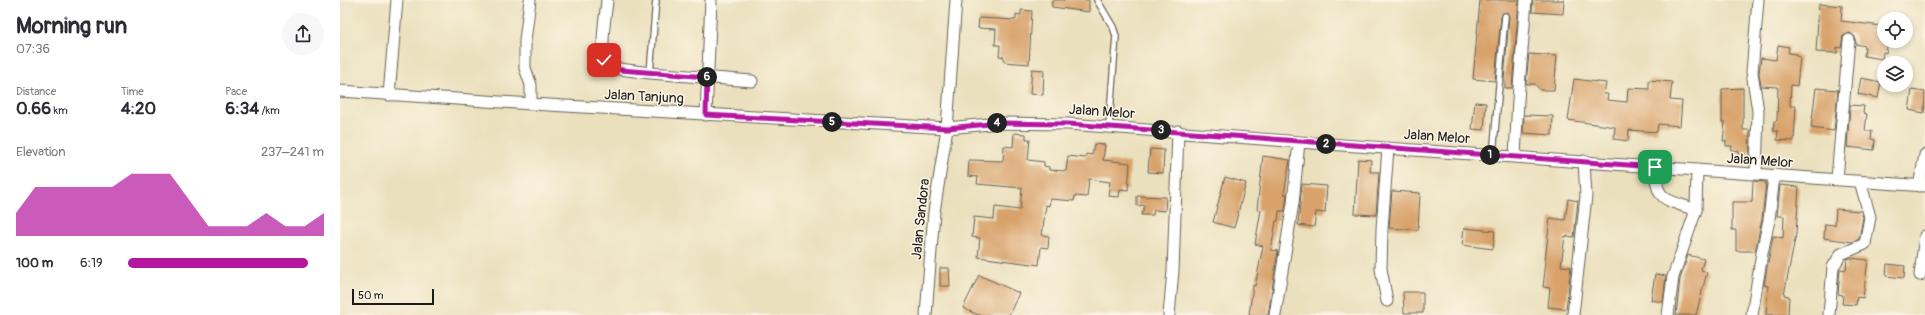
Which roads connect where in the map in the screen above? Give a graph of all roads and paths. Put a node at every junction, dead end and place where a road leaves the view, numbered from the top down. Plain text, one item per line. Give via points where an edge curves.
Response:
1 (398, 0) edge
2 (530, 0) edge
3 (607, 0) edge
4 (656, 0) edge
5 (711, 0) edge
6 (956, 0) edge
7 (1097, 0) edge
8 (1526, 0) edge
9 (1758, 0) edge
10 (1505, 16) dead end
11 (1849, 40) dead end
12 (650, 73) junction
13 (752, 81) dead end
14 (707, 82) junction
15 (340, 91) edge
16 (389, 95) junction
17 (531, 104) junction
18 (706, 112) junction
19 (1109, 126) junction
20 (947, 128) junction
21 (1178, 131) junction
22 (1299, 142) junction
23 (1388, 148) junction
24 (1493, 155) junction
25 (1925, 155) edge
26 (1515, 156) junction
27 (1584, 162) junction
28 (1655, 167) junction
29 (1697, 170) junction
30 (1756, 174) junction
31 (1774, 176) junction
32 (1837, 179) junction
33 (1860, 181) junction
34 (1922, 186) edge
35 (1696, 210) junction
36 (1925, 236) edge
37 (1920, 275) dead end
38 (1387, 301) dead end
39 (926, 315) edge
40 (1169, 315) edge
41 (1276, 315) edge
42 (1573, 315) edge
43 (1668, 315) edge
44 (1752, 315) edge
45 (1830, 315) edge

1 - 16 street
2 - 17 street via 525,68 531,86
3 - 12 street via 604,60 612,68
4 - 12 lane
5 - 14 street
6 - 20 street, Jalan Sandora
7 - 19 lane via 1116,36
8 - 26 street
9 - 30 street via 1752,72 1758,111
10 - 24 lane
11 - 32 street
12 - 14 street
13 - 14 street
14 - 18 street
15 - 16 street, Jalan Tanjung
16 - 17 street, Jalan Tanjung
17 - 18 street, Jalan Tanjung
18 - 20 street, Jalan Tanjung
19 - 20 street, Jalan Melor via 1032,123
19 - 21 street, Jalan Melor
20 - 39 street, Jalan Sandora via 934,212
21 - 22 street, Jalan Melor
21 - 40 street
22 - 23 street, Jalan Melor
22 - 41 street via 1293,203
23 - 24 street, Jalan Melor
23 - 38 street via 1381,269
24 - 26 street, Jalan Melor
25 - 34 street
26 - 27 street, Jalan Melor
27 - 28 street, Jalan Melor
27 - 42 street via 1586,196
28 - 29 street, Jalan Melor
28 - 35 street via 1655,185 1659,194 1665,199
29 - 30 street, Jalan Melor
29 - 35 street
30 - 31 street, Jalan Melor
31 - 32 street, Jalan Melor
31 - 44 street
32 - 33 street, Jalan Melor
33 - 34 street, Jalan Melor
33 - 45 street via 1870,217 1865,244 1841,254 1833,266
35 - 43 street via 1673,277
36 - 37 street

